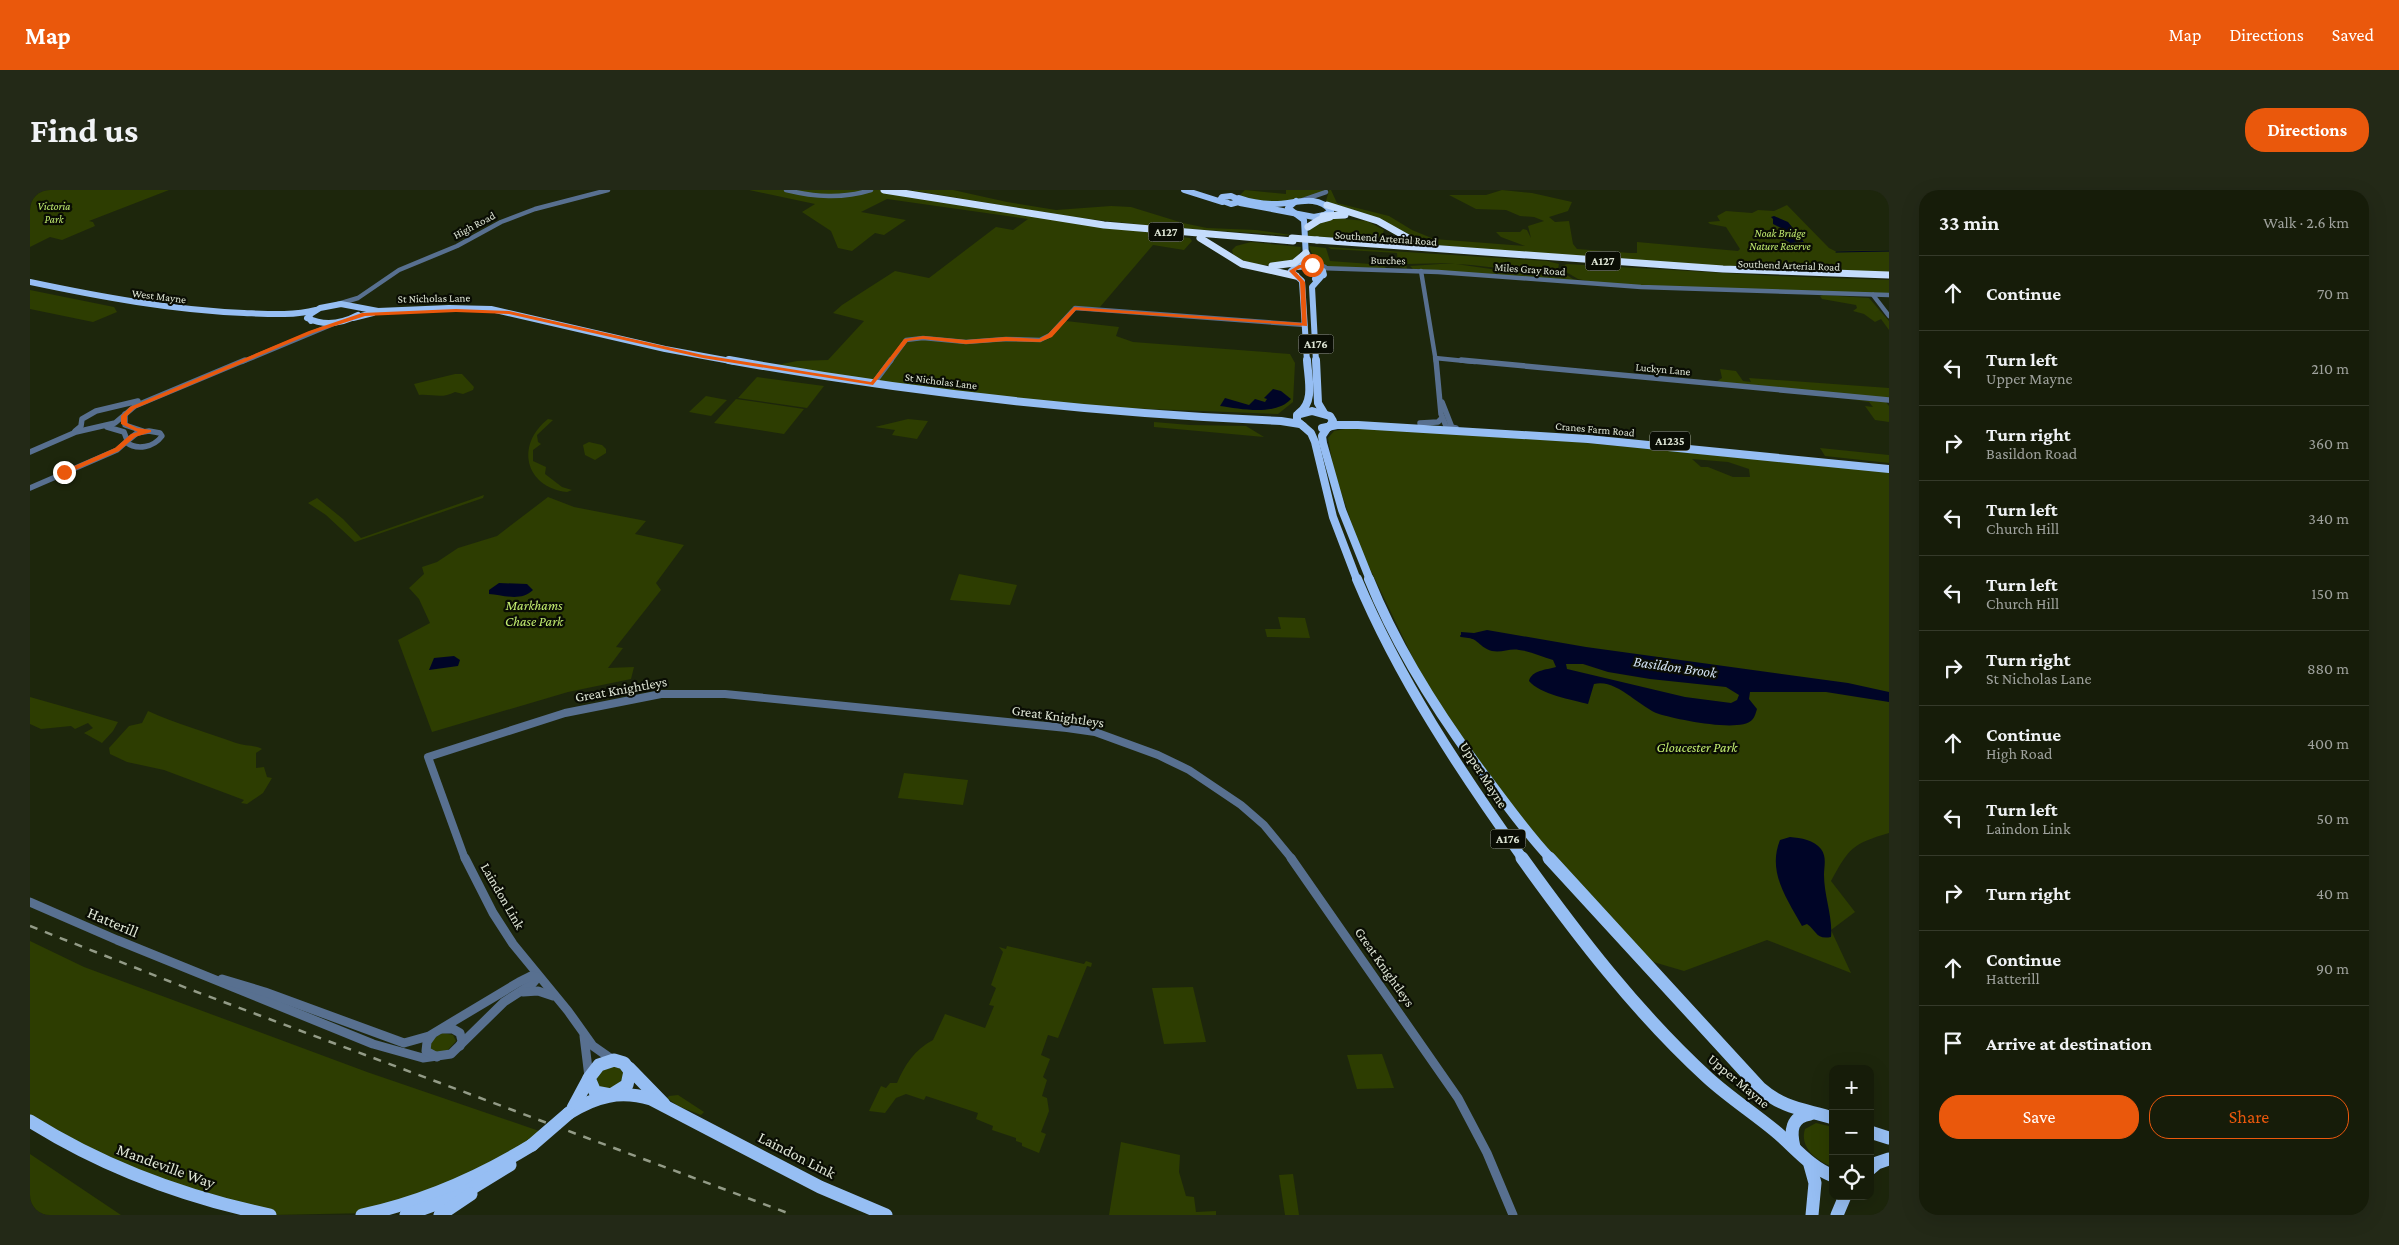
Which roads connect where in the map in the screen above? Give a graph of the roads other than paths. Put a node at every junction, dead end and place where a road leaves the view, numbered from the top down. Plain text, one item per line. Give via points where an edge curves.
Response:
1 (608, 190) edge
2 (786, 190) edge
3 (870, 190) edge
4 (884, 190) edge
5 (900, 190) edge
6 (1184, 190) edge
7 (1189, 190) edge
8 (1326, 191) edge
9 (1223, 199) junction
10 (1239, 200) junction
11 (1296, 201) junction
12 (1327, 205) junction
13 (1294, 213) junction
14 (1323, 216) junction
15 (1104, 225) junction
16 (1381, 225) junction
17 (1307, 229) junction
18 (1292, 240) junction
19 (1318, 241) junction
20 (1306, 254) junction
21 (1516, 254) junction
22 (1250, 265) junction
23 (1296, 267) junction
24 (1318, 268) junction
25 (1355, 270) junction
26 (1421, 271) junction
27 (1297, 276) junction
28 (1889, 276) edge
29 (1321, 277) junction
30 (30, 282) edge
31 (1873, 295) junction
32 (1889, 295) edge
33 (358, 298) junction
34 (335, 304) junction
35 (359, 307) junction
36 (316, 309) junction
37 (287, 313) junction
38 (509, 313) junction
39 (1889, 316) edge
40 (353, 318) junction
41 (312, 321) junction
42 (340, 322) junction
43 (1305, 325) junction
44 (1435, 358) junction
45 (873, 384) junction
46 (1889, 400) edge
47 (1442, 402) junction
48 (108, 408) junction
49 (1324, 413) junction
50 (1298, 414) junction
51 (124, 416) junction
52 (1226, 418) junction
53 (82, 424) junction
54 (1301, 425) junction
55 (1445, 425) junction
56 (1393, 426) junction
57 (97, 427) junction
58 (1328, 427) junction
59 (149, 431) junction
60 (68, 435) junction
61 (127, 441) junction
62 (140, 447) junction
63 (30, 452) edge
64 (1327, 459) junction
65 (1889, 464) edge
66 (1889, 470) edge
67 (64, 472) junction
68 (30, 488) edge
69 (428, 757) joint
70 (30, 902) edge
71 (527, 963) junction
72 (184, 968) junction
73 (538, 977) junction
74 (519, 982) junction
75 (512, 997) junction
76 (559, 1000) junction
77 (437, 1031) junction
78 (583, 1032) junction
79 (460, 1046) junction
80 (440, 1057) junction
81 (621, 1063) junction
82 (589, 1079) junction
83 (610, 1096) junction
84 (668, 1108) junction
85 (569, 1113) junction
86 (1817, 1114) junction
87 (1829, 1117) edge
88 (30, 1121) edge
89 (1874, 1133) edge
90 (1889, 1138) edge
91 (532, 1145) junction
92 (1794, 1148) junction
93 (1889, 1159) edge
94 (1808, 1163) junction
95 (1874, 1165) edge
96 (498, 1174) junction
97 (1829, 1174) edge
98 (431, 1196) junction
99 (1844, 1200) edge
100 (270, 1215) edge
101 (362, 1215) edge
102 (398, 1215) edge
103 (406, 1215) edge
104 (440, 1215) edge
105 (886, 1215) edge
106 (1513, 1215) edge
107 (1812, 1215) edge
108 (1837, 1215) edge

1 - 33 street, High Road via 500,222 457,246 399,270
2 - 3 street via 826,197
4 - 15 highway, Southend Arterial Road / A127
5 - 18 highway, Southend Arterial Road / A127 via 1112,223
6 - 9 main road
7 - 9 main road
8 - 11 street
8 - 12 street via 1323,200
9 - 10 main road
10 - 11 main road via 1271,204
10 - 13 main road
11 - 12 main road
11 - 13 main road via 1288,207
12 - 14 main road via 1331,211
12 - 21 highway via 1378,221 1422,245
13 - 14 main road
13 - 17 main road via 1303,219
14 - 16 highway via 1346,215
14 - 17 main road via 1312,220
15 - 18 highway, Southend Arterial Road / A127
15 - 27 highway, A127 via 1201,238 1242,264
16 - 17 highway via 1339,216 1322,219
16 - 19 highway, A127 via 1386,230 1384,236 1364,242
17 - 20 main road
18 - 19 highway, Southend Arterial Road / A127, bridge
18 - 22 highway, A127 via 1259,240 1235,246 1233,257
19 - 21 highway, Southend Arterial Road / A127
19 - 28 highway, Southend Arterial Road / A127 via 1724,272
20 - 22 highway via 1287,265
20 - 23 main road via 1304,262
20 - 24 main road
20 - 25 street via 1322,266
21 - 28 highway, Southend Arterial Road / A127 via 1731,270
22 - 23 highway
23 - 24 main road
23 - 27 main road via 1292,271
24 - 25 street, Burches
24 - 29 main road via 1325,273
25 - 26 street, Burches
25 - 29 street, Burches
26 - 31 street, Miles Gray Road via 1641,287
26 - 44 street
27 - 29 main road
27 - 43 main road, A176 via 1302,283
29 - 49 main road, A176 via 1312,288 1318,403
30 - 37 main road, West Mayne via 158,307
31 - 32 street, Miles Gray Road
31 - 39 street
33 - 34 street, High Road
33 - 35 street
34 - 35 main road, St Nicholas Lane
34 - 36 main road, West Mayne
35 - 38 main road, St Nicholas Lane via 378,310 480,308
35 - 40 main road via 360,313
36 - 37 main road, West Mayne
36 - 41 main road via 309,316
37 - 41 main road, West Mayne
38 - 40 main road, St Nicholas Lane via 438,310 368,313
38 - 45 main road, St Nicholas Lane via 711,358
40 - 42 main road, St Nicholas Lane
41 - 42 main road, West Mayne via 324,324
41 - 48 street via 305,330 257,351 140,400
42 - 51 street via 138,405
43 - 45 street via 1078,308 1050,336 1040,340 906,340
43 - 50 main road, A176 via 1309,401
44 - 46 street, Luckyn Lane
44 - 47 street
45 - 52 main road, St Nicholas Lane via 1039,405
47 - 55 street
47 - 55 street
48 - 51 street via 122,410
48 - 53 street via 87,415 81,420
49 - 50 main road, St Nicholas Lane via 1309,411
49 - 55 main road, Cranes Farm Road / A1235 via 1352,420
49 - 58 main road, A176 via 1332,420
50 - 52 main road, St Nicholas Lane via 1281,418
50 - 54 main road, A176 via 1296,420
51 - 57 street
51 - 59 street via 124,424 128,427
52 - 54 main road, St Nicholas Lane
53 - 57 street
53 - 60 street
54 - 58 main road, St Nicholas Lane via 1316,429
54 - 92 main road, Upper Mayne / A176 via 1313,437 1336,528 1374,618 1413,691 1490,813 1590,950 1645,1015 1717,1086
55 - 56 main road, Cranes Farm Road / A1235
55 - 65 main road, Cranes Farm Road / A1235 via 1637,438
55 - 66 main road, Cranes Farm Road / A1235
56 - 58 main road, Cranes Farm Road / A1235
56 - 64 main road via 1334,429 1327,436
57 - 60 street
57 - 61 street via 118,428 127,434
58 - 64 main road, Upper Mayne / A176 via 1322,436
59 - 61 street
59 - 62 street via 160,432 161,438
60 - 63 street
61 - 62 street via 131,446
61 - 67 street via 113,452
62 - 67 street
64 - 86 main road, Upper Mayne / A176 via 1342,510 1377,598 1434,704 1479,771 1563,874 1749,1078 1776,1100
67 - 68 street
69 - 71 street, Laindon Link via 464,858 481,894
69 - 106 street, Great Knightleys via 592,706 684,693 1095,732 1158,755 1204,779 1241,805 1283,846 1458,1098 1487,1153
70 - 72 street, Hatterill
71 - 73 street, Laindon Link
71 - 74 street via 528,973
72 - 77 street via 265,992 398,1042 417,1041
72 - 80 street via 374,1044 415,1057
73 - 74 street via 531,976
73 - 75 street
73 - 76 street, Laindon Link
74 - 77 street
75 - 76 street via 532,990
75 - 79 street
76 - 78 street, Laindon Link
77 - 79 street via 457,1030 462,1038
77 - 80 street via 425,1047 431,1056
78 - 81 street, Laindon Link via 598,1052
78 - 82 street, Laindon Link
79 - 80 street via 451,1054
81 - 82 main road via 598,1066
81 - 83 main road via 630,1076 627,1085
81 - 84 main road, Laindon Link
82 - 83 main road via 595,1092
82 - 85 main road via 580,1100
83 - 84 main road, Laindon Link via 631,1094
83 - 85 main road via 589,1102
84 - 105 main road, Laindon Link via 777,1165
85 - 91 main road, bridge
86 - 87 main road, Upper Mayne / A176
86 - 92 main road via 1796,1118 1791,1125
88 - 100 main road, Mandeville Way via 90,1156 140,1178 195,1197
89 - 90 main road
91 - 96 main road
91 - 98 main road via 484,1173
92 - 94 main road, Upper Mayne / A176
93 - 95 main road
94 - 97 main road, Upper Mayne / A176
94 - 107 main road, A176 via 1816,1190
96 - 103 main road via 443,1202
96 - 104 main road
98 - 101 main road
98 - 102 main road
99 - 108 main road

